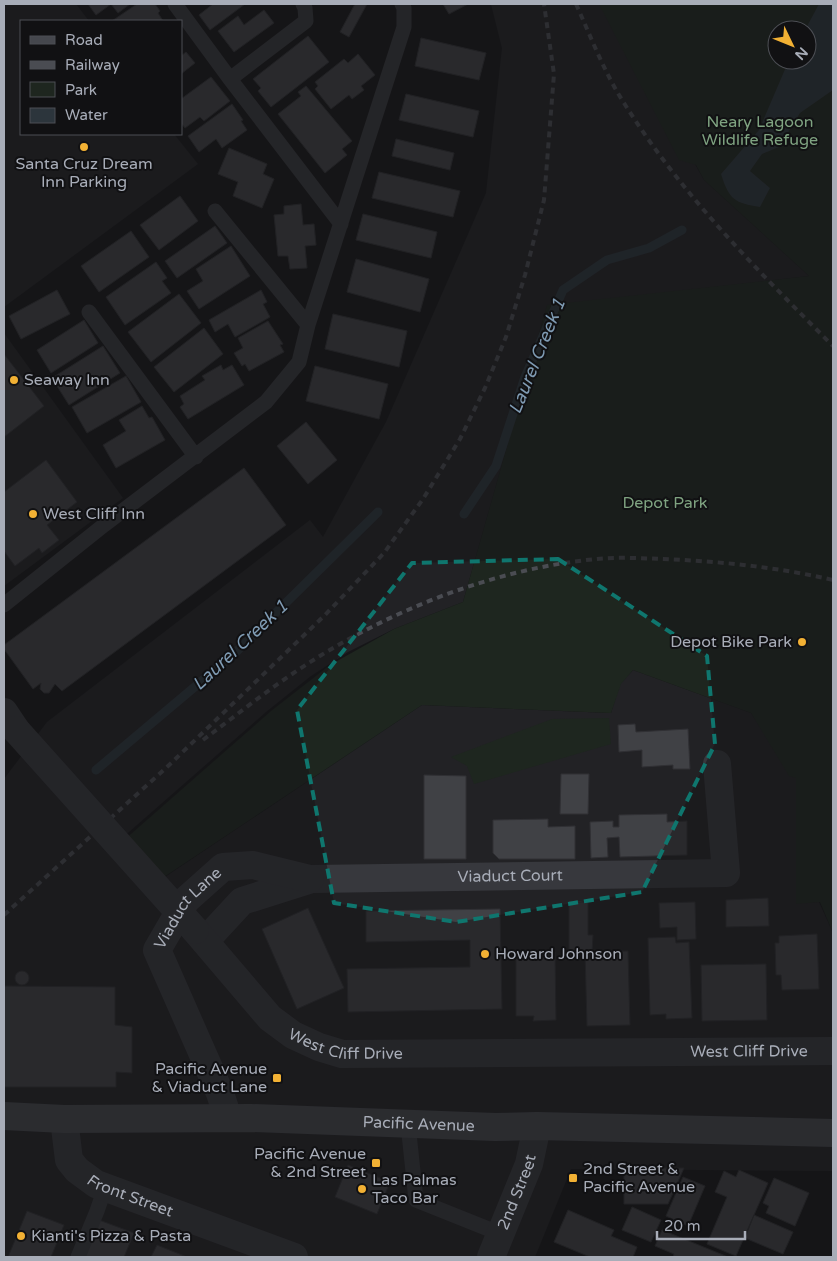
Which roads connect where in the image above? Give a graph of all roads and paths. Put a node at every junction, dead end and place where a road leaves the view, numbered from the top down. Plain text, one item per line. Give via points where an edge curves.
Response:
1 (175, 4) edge
2 (303, 4) edge
3 (402, 4) edge
4 (230, 79) junction
5 (215, 211) dead end
6 (340, 224) junction
7 (89, 312) dead end
8 (308, 325) junction
9 (196, 457) junction
10 (4, 605) edge
11 (10, 721) edge
12 (717, 764) dead end
13 (312, 879) junction
14 (200, 935) junction
15 (833, 1051) edge
16 (4, 1116) edge
17 (228, 1118) junction
18 (64, 1119) junction
19 (408, 1124) junction
20 (537, 1126) junction
21 (833, 1132) edge
22 (105, 1188) junction
23 (496, 1246) edge
24 (262, 1252) edge
25 (78, 1257) edge
26 (294, 1257) edge

1 - 4 lane
2 - 4 lane via 306,21
3 - 6 lane via 404,27
4 - 6 lane
5 - 8 lane
6 - 8 lane
7 - 9 lane
8 - 9 lane via 299,362 266,402
9 - 10 lane
11 - 14 street, West Cliff Drive, bridge
12 - 13 street, Viaduct Court via 726,873
13 - 14 street, Viaduct Court via 242,901
13 - 17 street, Viaduct Lane via 253,865 222,867 186,900 157,950
14 - 15 street, West Cliff Drive via 270,1018 293,1035 342,1054
16 - 18 main road, Pacific Avenue
17 - 18 main road, Pacific Avenue
17 - 19 main road, Pacific Avenue
18 - 22 street, Front Street via 69,1160 77,1170
19 - 20 main road, Pacific Avenue
19 - 23 lane via 416,1200
20 - 21 main road, Pacific Avenue
20 - 23 street, 2nd Street via 529,1164
22 - 24 street, Front Street
22 - 25 lane
24 - 26 street, Front Street

